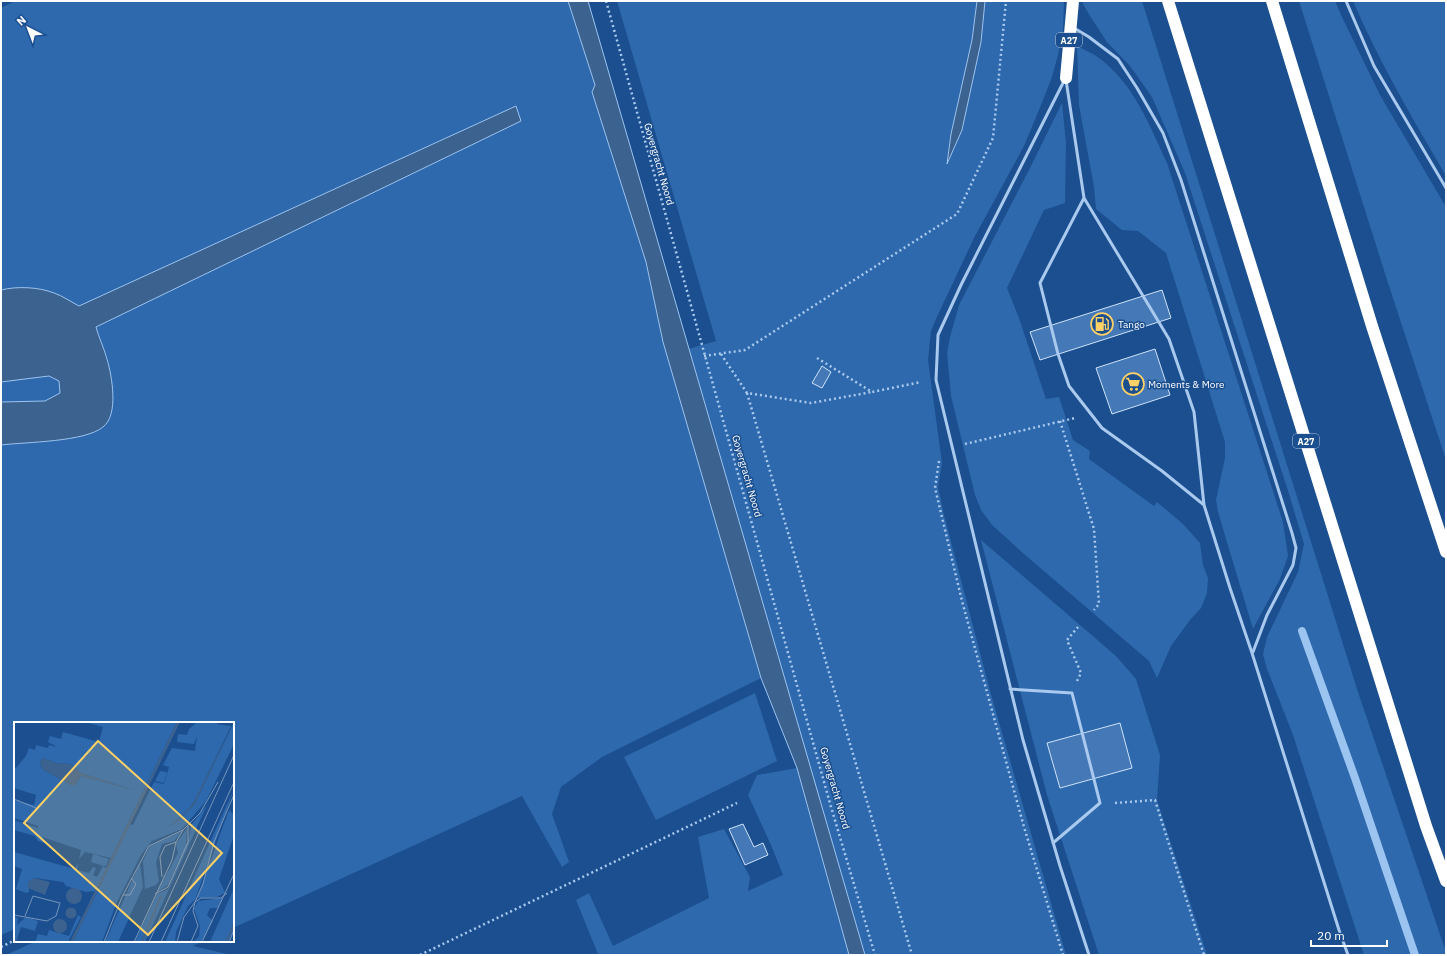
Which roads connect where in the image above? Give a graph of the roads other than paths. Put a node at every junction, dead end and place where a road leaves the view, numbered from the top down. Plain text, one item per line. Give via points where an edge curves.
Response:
1 (1073, 1) edge
2 (1168, 1) edge
3 (1272, 1) edge
4 (1346, 1) edge
5 (1070, 26) junction
6 (1066, 78) junction
7 (1446, 188) edge
8 (1084, 198) junction
9 (1204, 505) junction
10 (1446, 552) edge
11 (1252, 653) junction
12 (1010, 689) junction
13 (1053, 843) junction
14 (1446, 881) edge
15 (1089, 955) edge
16 (1348, 955) edge

1 - 5 highway, A27
2 - 14 highway, A27 via 1421,810
3 - 10 highway via 1372,326
4 - 7 lane via 1374,66
5 - 6 highway, A27
5 - 11 lane via 1118,59 1138,88 1163,133 1182,180 1292,533 1296,548 1293,565 1267,615
6 - 8 lane, A27
6 - 12 lane, A27 via 938,334 936,380
8 - 9 lane, A27 via 1169,339 1194,412
8 - 9 lane via 1040,283 1058,354 1070,386 1102,428 1162,470
9 - 11 lane, A27
11 - 16 lane, A27
12 - 13 lane, A27 via 1022,740
12 - 13 lane via 1072,694 1100,803
13 - 15 lane, A27

